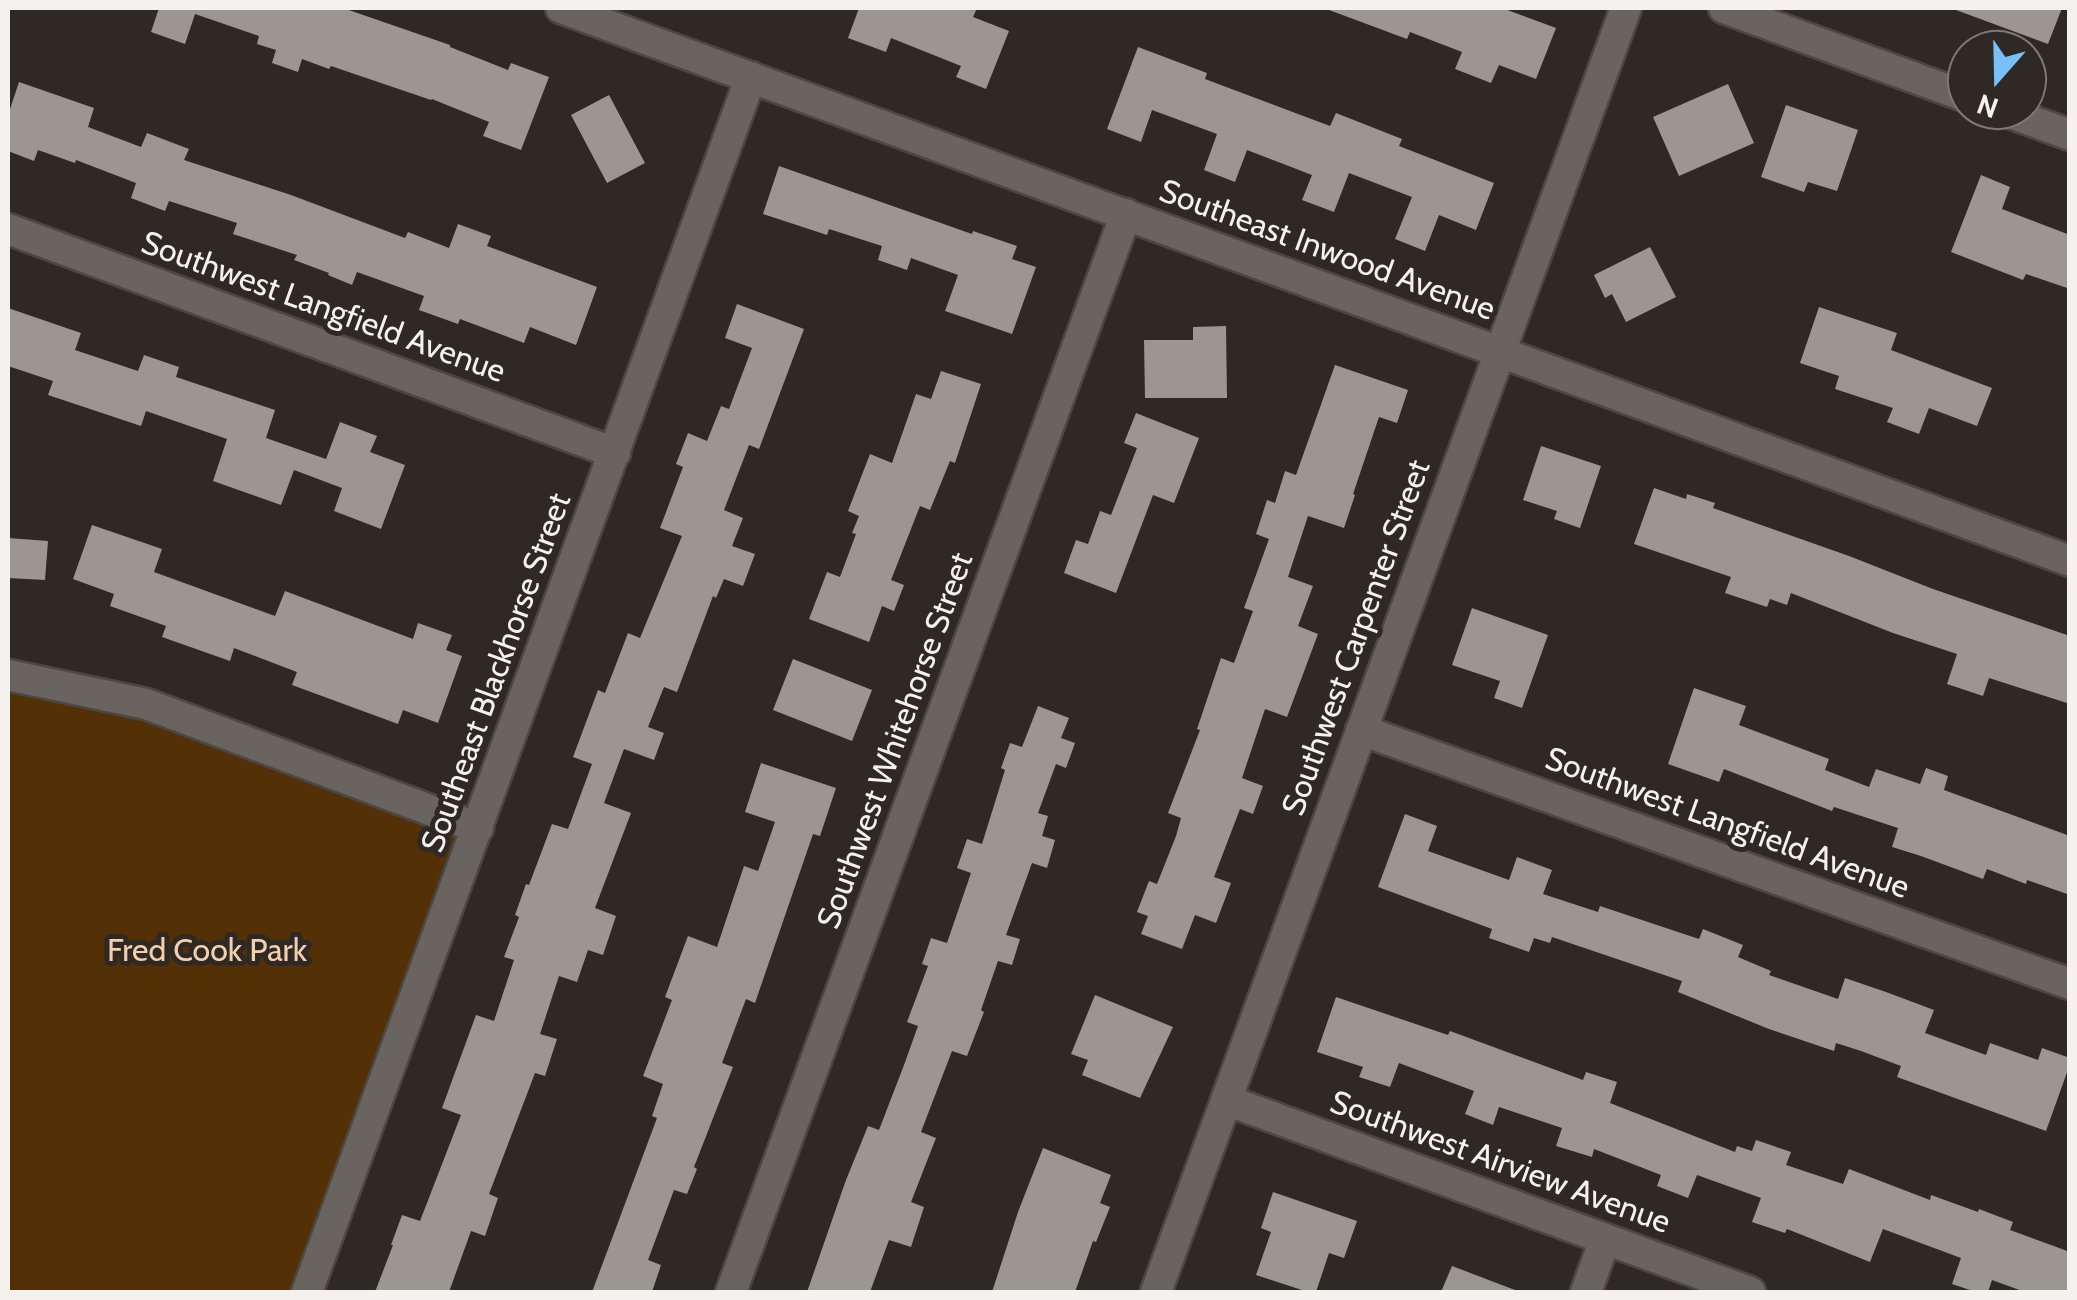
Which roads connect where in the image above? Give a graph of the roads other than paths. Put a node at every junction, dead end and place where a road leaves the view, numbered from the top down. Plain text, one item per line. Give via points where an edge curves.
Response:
1 (560, 8) edge
2 (1626, 8) edge
3 (1724, 8) edge
4 (751, 78) junction
5 (1947, 90) edge
6 (1126, 214) junction
7 (8, 230) edge
8 (1498, 351) junction
9 (615, 453) junction
10 (2070, 561) edge
11 (8, 675) edge
12 (1361, 730) junction
13 (478, 828) junction
14 (2070, 984) edge
15 (1226, 1100) junction
16 (1605, 1239) junction
17 (307, 1292) edge
18 (731, 1292) edge
19 (1156, 1292) edge
20 (1586, 1292) edge
21 (1750, 1292) edge

1 - 4 street, Southeast Inwood Avenue
2 - 8 street, Southwest Carpenter Street
3 - 5 street
4 - 6 street, Southeast Inwood Avenue
4 - 9 street, Southeast Blackhorse Street
6 - 8 street, Southeast Inwood Avenue
6 - 18 street, Southwest Whitehorse Street
7 - 9 street, Southwest Langfield Avenue
8 - 10 street, Southeast Inwood Avenue
8 - 12 street, Southwest Carpenter Street
9 - 13 street, Southeast Blackhorse Street
11 - 13 street via 146,704
12 - 14 street, Southwest Langfield Avenue
12 - 15 street, Southwest Carpenter Street
13 - 17 street, Southeast Blackhorse Street
15 - 16 street, Southwest Airview Avenue
15 - 19 street, Southwest Carpenter Street
16 - 20 street
16 - 21 street, Southwest Airview Avenue

